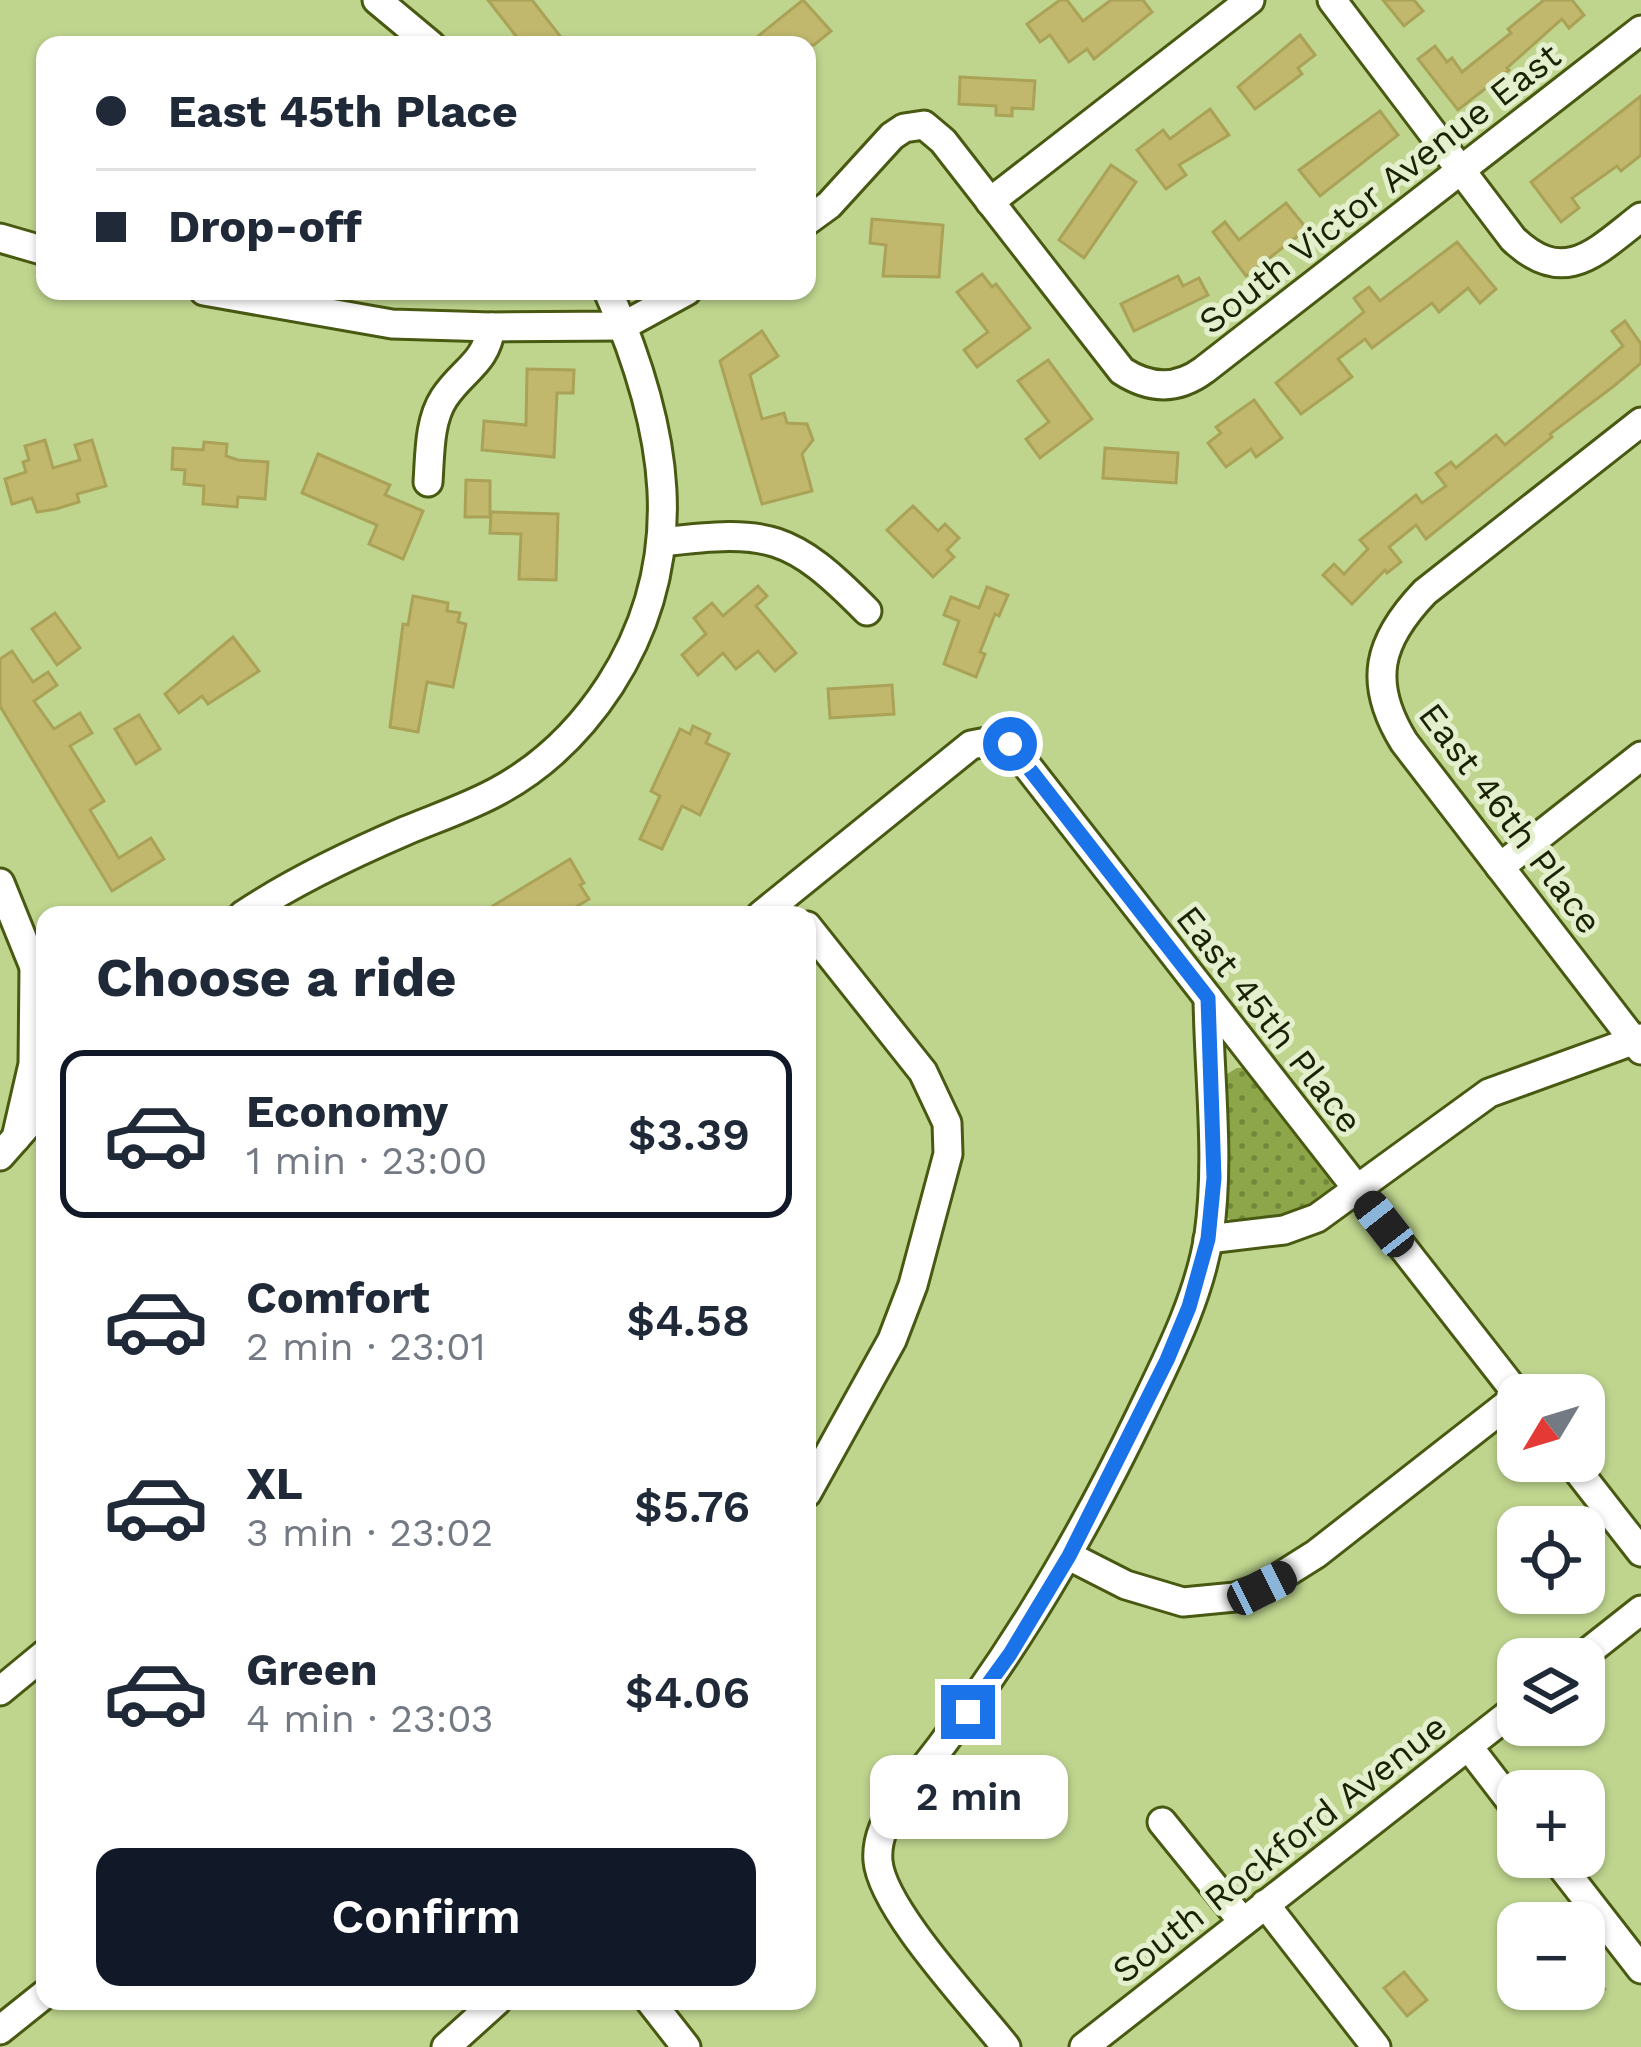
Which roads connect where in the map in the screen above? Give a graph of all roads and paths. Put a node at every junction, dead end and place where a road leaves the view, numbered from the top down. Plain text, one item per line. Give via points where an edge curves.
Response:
1 (377, 0) edge
2 (1250, 0) edge
3 (1331, 0) edge
4 (1641, 30) edge
5 (420, 36) edge
6 (1462, 168) junction
7 (990, 202) junction
8 (816, 214) edge
9 (1641, 217) edge
10 (0, 238) edge
11 (36, 248) edge
12 (255, 300) edge
13 (612, 300) edge
14 (671, 300) edge
15 (623, 326) junction
16 (490, 327) junction
17 (1641, 422) edge
18 (428, 482) dead end
19 (662, 542) junction
20 (867, 611) dead end
21 (1641, 756) edge
22 (1500, 867) junction
23 (0, 883) edge
24 (259, 906) edge
25 (791, 906) edge
26 (816, 937) edge
27 (36, 965) edge
28 (1208, 998) junction
29 (36, 1025) edge
30 (1638, 1043) edge
31 (36, 1116) edge
32 (8, 1147) edge
33 (1358, 1190) junction
34 (1208, 1239) junction
35 (1502, 1374) edge
36 (1497, 1412) edge
37 (816, 1477) edge
38 (1586, 1482) edge
39 (1641, 1552) edge
40 (1069, 1556) junction
41 (1641, 1610) edge
42 (1605, 1638) edge
43 (36, 1661) edge
44 (0, 1691) edge
45 (1497, 1723) edge
46 (1468, 1746) junction
47 (1497, 1784) edge
48 (1162, 1822) dead end
49 (1570, 1878) edge
50 (1254, 1913) junction
51 (1641, 1969) edge
52 (36, 2001) edge
53 (487, 2010) edge
54 (657, 2010) edge
55 (0, 2030) edge
56 (446, 2047) edge
57 (686, 2047) edge
58 (1006, 2047) edge
59 (1084, 2047) edge
60 (1376, 2047) edge

1 - 5 street
2 - 7 street
3 - 6 street
4 - 6 street, South Victor Avenue East
6 - 7 street, South Victor Avenue East via 1175,384 1122,371
6 - 9 street via 1513,238 1553,264 1585,258
7 - 8 street via 943,141 918,124 881,146
10 - 11 street
12 - 16 street via 392,324
13 - 15 street
14 - 15 street
15 - 16 street
15 - 19 street via 656,431
16 - 18 street via 488,349 441,401
17 - 22 street, East 46th Place via 1425,592 1395,626 1382,661 1393,723
19 - 20 street via 746,534 778,541 818,564
19 - 24 street via 643,624 624,663 541,763
21 - 22 street
22 - 30 street, East 46th Place
23 - 27 street
25 - 28 street, East 45th Place via 971,745 997,740 1010,744
26 - 37 street via 923,1072 947,1123 944,1178 906,1303
28 - 33 street, East 45th Place
28 - 34 street
29 - 32 street
30 - 33 street via 1489,1093
31 - 32 street
33 - 34 street via 1285,1230
33 - 35 street, East 45th Place
34 - 40 street via 1167,1360
36 - 40 street via 1262,1588 1184,1602
38 - 39 street
40 - 58 street via 1010,1654 884,1822 878,1860 902,1916
41 - 42 street
43 - 44 street
45 - 46 street, South Rockford Avenue
46 - 47 street
46 - 50 street, South Rockford Avenue
48 - 50 street
49 - 51 street
50 - 59 street, South Rockford Avenue
50 - 60 street
52 - 55 street
53 - 56 street
54 - 57 street

